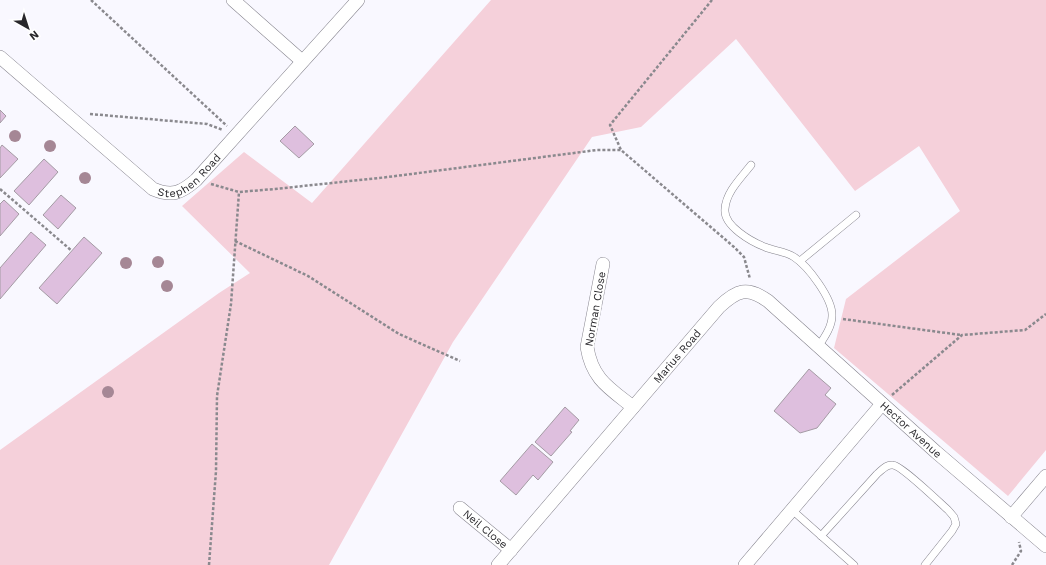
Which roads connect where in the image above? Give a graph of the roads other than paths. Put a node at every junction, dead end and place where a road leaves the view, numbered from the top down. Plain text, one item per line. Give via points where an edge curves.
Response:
1 (233, 0) edge
2 (358, 0) edge
3 (0, 57) edge
4 (302, 62) junction
5 (751, 165) dead end
6 (856, 215) dead end
7 (800, 261) junction
8 (603, 264) dead end
9 (818, 346) junction
10 (882, 404) junction
11 (633, 407) junction
12 (1046, 476) edge
13 (460, 508) dead end
14 (792, 510) junction
15 (1011, 517) junction
16 (821, 536) junction
17 (1046, 546) edge
18 (511, 550) junction
19 (498, 565) edge
20 (745, 565) edge
21 (854, 565) edge
22 (925, 565) edge

1 - 4 street
2 - 4 street, Stephen Road
3 - 4 street, Stephen Road via 153,189 163,193 181,191 196,180
5 - 7 lane via 727,200 724,211 727,220 748,239
6 - 7 lane
7 - 9 lane via 826,293 831,305 832,317 829,328
8 - 11 street, Norman Close via 586,347 595,373 603,383
9 - 10 street
9 - 11 street, Marius Road via 768,301 749,291 741,292 731,296 719,307
10 - 14 street, Hector Avenue
10 - 15 street, Hector Avenue
11 - 18 street, Marius Road
12 - 15 street
13 - 18 street, Neil Close
14 - 16 lane
14 - 20 street, Hector Avenue
15 - 17 street, Hector Avenue
16 - 21 lane
16 - 22 lane via 877,474 887,466 894,465 903,470 954,517 956,524 952,531
18 - 19 street, Marius Road

